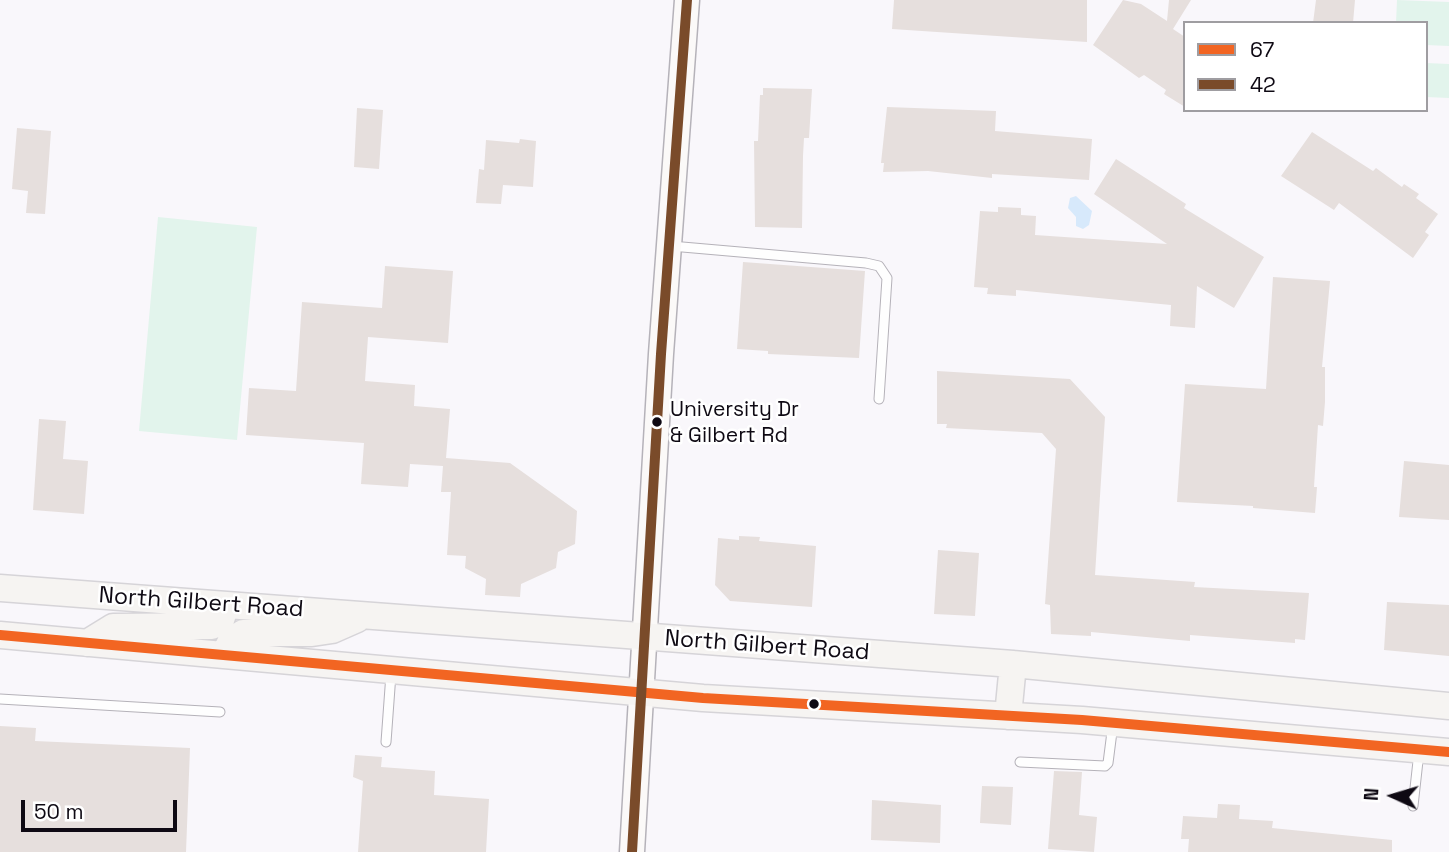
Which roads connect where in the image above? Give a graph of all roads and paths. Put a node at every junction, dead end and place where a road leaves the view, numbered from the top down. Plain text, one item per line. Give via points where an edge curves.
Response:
1 (687, 0) edge
2 (668, 246) junction
3 (879, 399) dead end
4 (0, 588) edge
5 (226, 605) junction
6 (365, 616) junction
7 (0, 635) edge
8 (645, 638) junction
9 (87, 643) junction
10 (224, 655) junction
11 (1013, 664) junction
12 (392, 670) junction
13 (639, 692) junction
14 (1332, 695) junction
15 (0, 699) edge
16 (1449, 706) edge
17 (220, 712) dead end
18 (1008, 716) junction
19 (1113, 723) junction
20 (1327, 740) junction
21 (386, 742) dead end
22 (1419, 749) junction
23 (1449, 752) edge
24 (1020, 762) dead end
25 (1413, 806) dead end
26 (632, 852) edge

1 - 2 main road
2 - 3 lane via 879,266 887,278
2 - 8 main road
4 - 5 main road, North Gilbert Road
5 - 6 main road, North Gilbert Road
5 - 9 main road via 221,620 212,626 113,627
6 - 8 main road, North Gilbert Road
6 - 10 main road via 312,633 243,633 231,641
7 - 9 main road, North Gilbert Road
8 - 11 main road, North Gilbert Road
8 - 13 main road
9 - 10 main road, North Gilbert Road
10 - 12 main road, North Gilbert Road
11 - 14 main road, North Gilbert Road
11 - 18 main road
12 - 13 main road, North Gilbert Road
12 - 21 lane
13 - 18 main road, North Gilbert Road
13 - 26 main road
14 - 16 main road, North Gilbert Road
14 - 20 main road
15 - 17 lane
18 - 19 main road, North Gilbert Road
19 - 20 main road, North Gilbert Road
19 - 24 lane via 1105,766
20 - 22 main road, North Gilbert Road
22 - 23 main road, North Gilbert Road
22 - 25 lane

